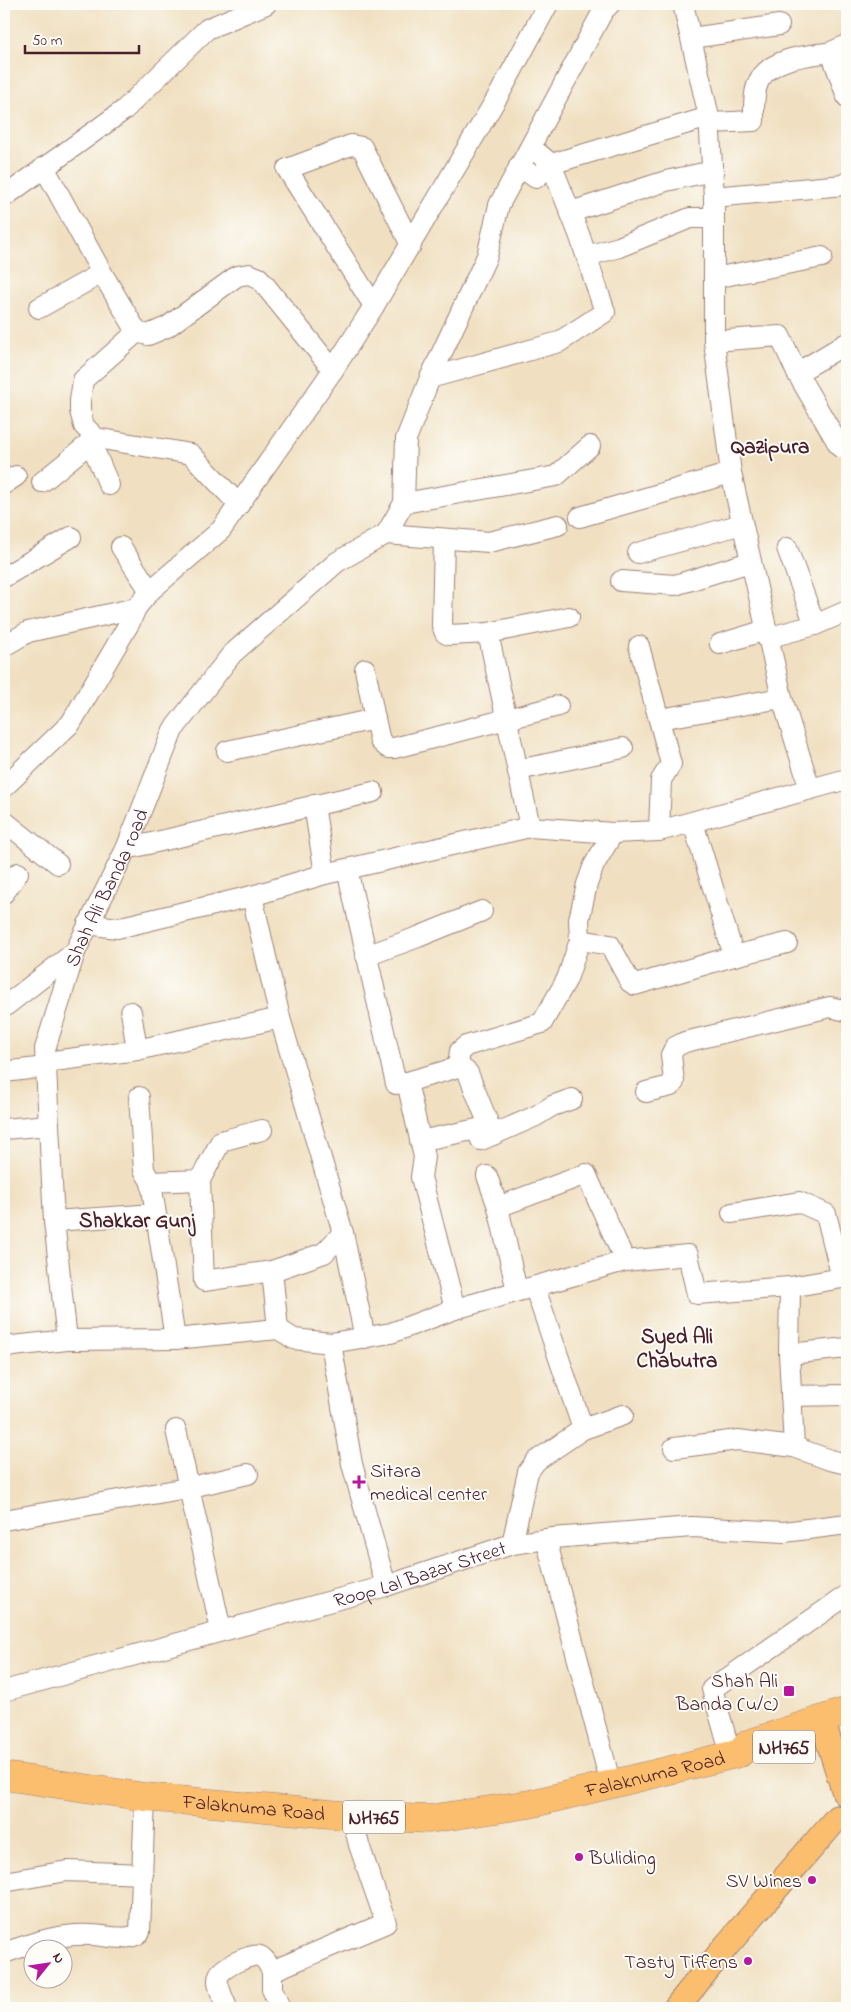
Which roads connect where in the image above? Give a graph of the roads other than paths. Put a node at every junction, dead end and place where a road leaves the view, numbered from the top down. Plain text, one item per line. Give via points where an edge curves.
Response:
1 (266, 4) edge
2 (548, 4) edge
3 (610, 4) edge
4 (683, 4) edge
5 (779, 26) dead end
6 (692, 38) junction
7 (839, 49) edge
8 (847, 98) edge
9 (709, 120) junction
10 (531, 147) junction
11 (551, 164) junction
12 (519, 166) junction
13 (44, 167) junction
14 (713, 171) junction
15 (847, 182) edge
16 (4, 197) edge
17 (714, 197) junction
18 (571, 212) junction
19 (714, 218) junction
20 (411, 245) junction
21 (587, 256) junction
22 (822, 257) dead end
23 (102, 273) junction
24 (714, 278) junction
25 (374, 306) junction
26 (39, 308) dead end
27 (138, 332) junction
28 (714, 341) junction
29 (847, 344) edge
30 (333, 370) junction
31 (797, 374) junction
32 (430, 378) junction
33 (94, 440) junction
34 (847, 443) edge
35 (590, 446) dead end
36 (731, 473) junction
37 (42, 482) dead end
38 (109, 485) dead end
39 (404, 503) junction
40 (239, 505) junction
41 (580, 517) dead end
42 (742, 524) junction
43 (558, 526) dead end
44 (386, 534) junction
45 (71, 537) dead end
46 (444, 539) junction
47 (121, 547) dead end
48 (787, 548) dead end
49 (638, 553) dead end
50 (750, 562) junction
51 (4, 577) edge
52 (621, 581) dead end
53 (150, 590) junction
54 (136, 608) junction
55 (847, 611) edge
56 (569, 617) dead end
57 (815, 625) junction
58 (488, 633) junction
59 (766, 634) junction
60 (720, 644) dead end
61 (4, 646) edge
62 (639, 646) dead end
63 (365, 669) dead end
64 (782, 698) junction
65 (558, 706) dead end
66 (375, 719) junction
67 (659, 719) junction
68 (506, 720) junction
69 (623, 748) dead end
70 (227, 751) dead end
71 (518, 770) junction
72 (847, 778) edge
73 (4, 787) edge
74 (810, 789) junction
75 (373, 792) dead end
76 (314, 805) junction
77 (4, 821) edge
78 (693, 823) junction
79 (530, 827) junction
80 (658, 832) junction
81 (614, 833) junction
82 (126, 849) junction
83 (58, 864) dead end
84 (347, 869) junction
85 (18, 873) dead end
86 (325, 874) junction
87 (4, 892) edge
88 (252, 896) junction
89 (482, 911) dead end
90 (88, 924) junction
91 (580, 940) junction
92 (786, 943) dead end
93 (75, 952) junction
94 (366, 956) junction
95 (734, 956) junction
96 (4, 1007) edge
97 (847, 1011) edge
98 (131, 1012) dead end
99 (280, 1018) junction
100 (137, 1050) junction
101 (46, 1064) junction
102 (458, 1065) junction
103 (4, 1072) edge
104 (407, 1082) junction
105 (646, 1092) dead end
106 (139, 1096) dead end
107 (572, 1099) dead end
108 (49, 1124) junction
109 (4, 1129) edge
110 (262, 1130) dead end
111 (493, 1134) junction
112 (420, 1141) junction
113 (487, 1176) dead end
114 (200, 1180) junction
115 (151, 1182) junction
116 (498, 1206) junction
117 (732, 1213) dead end
118 (155, 1214) junction
119 (54, 1221) junction
120 (839, 1231) edge
121 (343, 1233) junction
122 (625, 1262) junction
123 (272, 1271) junction
124 (790, 1287) junction
125 (526, 1289) junction
126 (455, 1309) junction
127 (278, 1329) junction
128 (365, 1338) junction
129 (175, 1339) junction
130 (67, 1340) junction
131 (331, 1343) junction
132 (4, 1347) edge
133 (847, 1348) edge
134 (789, 1354) junction
135 (847, 1395) edge
136 (791, 1396) junction
137 (623, 1416) dead end
138 (583, 1429) junction
139 (176, 1430) dead end
140 (794, 1447) junction
141 (674, 1448) dead end
142 (847, 1464) edge
143 (248, 1474) dead end
144 (187, 1488) junction
145 (4, 1520) edge
146 (847, 1524) edge
147 (546, 1539) junction
148 (512, 1544) junction
149 (386, 1586) junction
150 (847, 1595) edge
151 (221, 1630) junction
152 (4, 1691) edge
153 (836, 1723) edge
154 (736, 1754) junction
155 (4, 1776) edge
156 (611, 1785) junction
157 (846, 1793) edge
158 (145, 1797) junction
159 (352, 1816) junction
160 (842, 1820) edge
161 (143, 1874) junction
162 (4, 1882) edge
163 (4, 1953) edge
164 (272, 1971) junction
165 (227, 2008) edge
166 (280, 2008) edge
167 (676, 2008) edge

1 - 13 street via 207,29 124,110
2 - 20 street via 502,91
3 - 10 street via 603,11
4 - 6 street
5 - 6 street
6 - 9 street
7 - 8 street
7 - 9 street via 773,65 759,80 754,121
9 - 11 street
9 - 14 street
10 - 11 street
10 - 12 street
11 - 12 street via 536,178
11 - 18 street
12 - 32 street via 499,205 487,256
13 - 16 street
13 - 23 street
14 - 17 street
14 - 18 street via 666,181
15 - 17 street via 843,185
17 - 19 street
18 - 21 street
19 - 21 street via 690,218 619,247
19 - 24 street
20 - 25 street
20 - 25 street via 362,147 351,145 288,168
21 - 32 street via 604,312 559,342
22 - 24 street
23 - 26 street
23 - 27 street
24 - 28 street
25 - 30 street
27 - 30 street via 148,335 167,327 237,276 249,274 259,278
27 - 33 street via 83,380 80,411 84,426
28 - 31 street via 780,336
28 - 36 street
29 - 31 street
30 - 40 street
31 - 34 street via 840,447
32 - 39 street via 406,439
33 - 37 street
33 - 38 street
33 - 40 street via 191,454
35 - 39 street via 556,476
36 - 41 street
36 - 42 street
39 - 44 street
40 - 53 street via 221,530
42 - 49 street
42 - 50 street
43 - 46 street via 489,542
44 - 46 street
44 - 82 street, Shah Ali Banda road via 337,562 232,654 173,730
45 - 51 street
46 - 58 street via 443,630 453,636
47 - 53 street
48 - 57 street
50 - 52 street via 675,585
50 - 59 street
53 - 54 street
54 - 61 street via 28,632
54 - 73 street via 72,723
55 - 57 street
56 - 58 street
57 - 59 street
58 - 68 street
59 - 60 street
59 - 64 street
62 - 67 street
63 - 66 street
64 - 67 street
64 - 74 street
65 - 68 street
66 - 68 street via 380,741 388,748
66 - 70 street
67 - 80 street via 671,764 660,780
68 - 71 street
69 - 71 street
71 - 79 street
72 - 74 street
74 - 78 street
75 - 76 street
76 - 82 street
76 - 86 street
77 - 83 street
78 - 80 street
78 - 95 street
79 - 81 street
79 - 84 street
80 - 81 street
81 - 91 street via 594,865 587,884 579,920
82 - 90 street, Shah Ali Banda road
84 - 86 street
84 - 94 street
85 - 87 street
86 - 88 street
88 - 90 street via 118,928
88 - 99 street
89 - 94 street
90 - 93 street, Shah Ali Banda road
91 - 95 street via 610,946 633,985
91 - 102 street via 567,979 542,1023 466,1046 460,1051
92 - 95 street
93 - 96 street
93 - 101 street, Shah Ali Banda road via 46,1050
94 - 104 street via 396,1084
97 - 105 street via 830,1007 685,1042 675,1047 671,1055 674,1082 671,1086
98 - 100 street
99 - 100 street
99 - 121 street
100 - 101 street
101 - 103 street
101 - 108 street, Shah Ali Banda road
102 - 104 street
102 - 111 street via 468,1073
104 - 112 street
106 - 115 street via 144,1170
107 - 111 street
108 - 109 street
108 - 119 street, Shah Ali Banda road
110 - 114 street via 221,1141
111 - 112 street via 481,1140 477,1129
112 - 126 street via 424,1157 421,1177
113 - 116 street
114 - 115 street
114 - 123 street via 204,1281
115 - 118 street
116 - 122 street via 586,1174
116 - 125 street
117 - 120 street via 799,1202 826,1214
118 - 119 street
118 - 129 street
119 - 130 street, Shah Ali Banda road
120 - 124 street via 842,1278
121 - 123 street via 324,1253
121 - 128 street
122 - 124 street via 688,1255 697,1294
122 - 125 street
123 - 127 street
124 - 134 street
125 - 126 street
125 - 138 street
126 - 128 street via 391,1333
127 - 129 street
127 - 131 street via 294,1339
128 - 131 street
129 - 130 street
130 - 132 street
131 - 149 street via 352,1464
133 - 134 street
134 - 136 street
135 - 136 street
136 - 140 street
137 - 138 street
138 - 148 street via 536,1461 528,1472
139 - 144 street
140 - 141 street via 738,1440
140 - 142 street
143 - 144 street
144 - 145 street
144 - 151 street
146 - 147 street, Roop Lal Bazar Street via 784,1532 692,1527
147 - 148 street, Roop Lal Bazar Street
147 - 156 street
148 - 149 street, Roop Lal Bazar Street
149 - 151 street, Roop Lal Bazar Street
150 - 154 street via 712,1688
151 - 152 street, Roop Lal Bazar Street
153 - 154 highway, Falaknuma Road / NH765 via 752,1757
153 - 157 main road
154 - 156 highway, Falaknuma Road / NH765
155 - 158 highway, Falaknuma Road / NH765
156 - 159 highway, Falaknuma Road / NH765 via 530,1804 429,1818
157 - 160 main road via 834,1803 834,1814
158 - 159 highway, Falaknuma Road / NH765
158 - 161 street
159 - 164 street via 386,1923
160 - 167 main road via 727,1945
161 - 162 street via 67,1871
161 - 163 street via 142,1928 138,1934 122,1937 62,1936
164 - 165 street via 263,1958 255,1955 222,1970 218,1982
164 - 166 street via 272,1989

